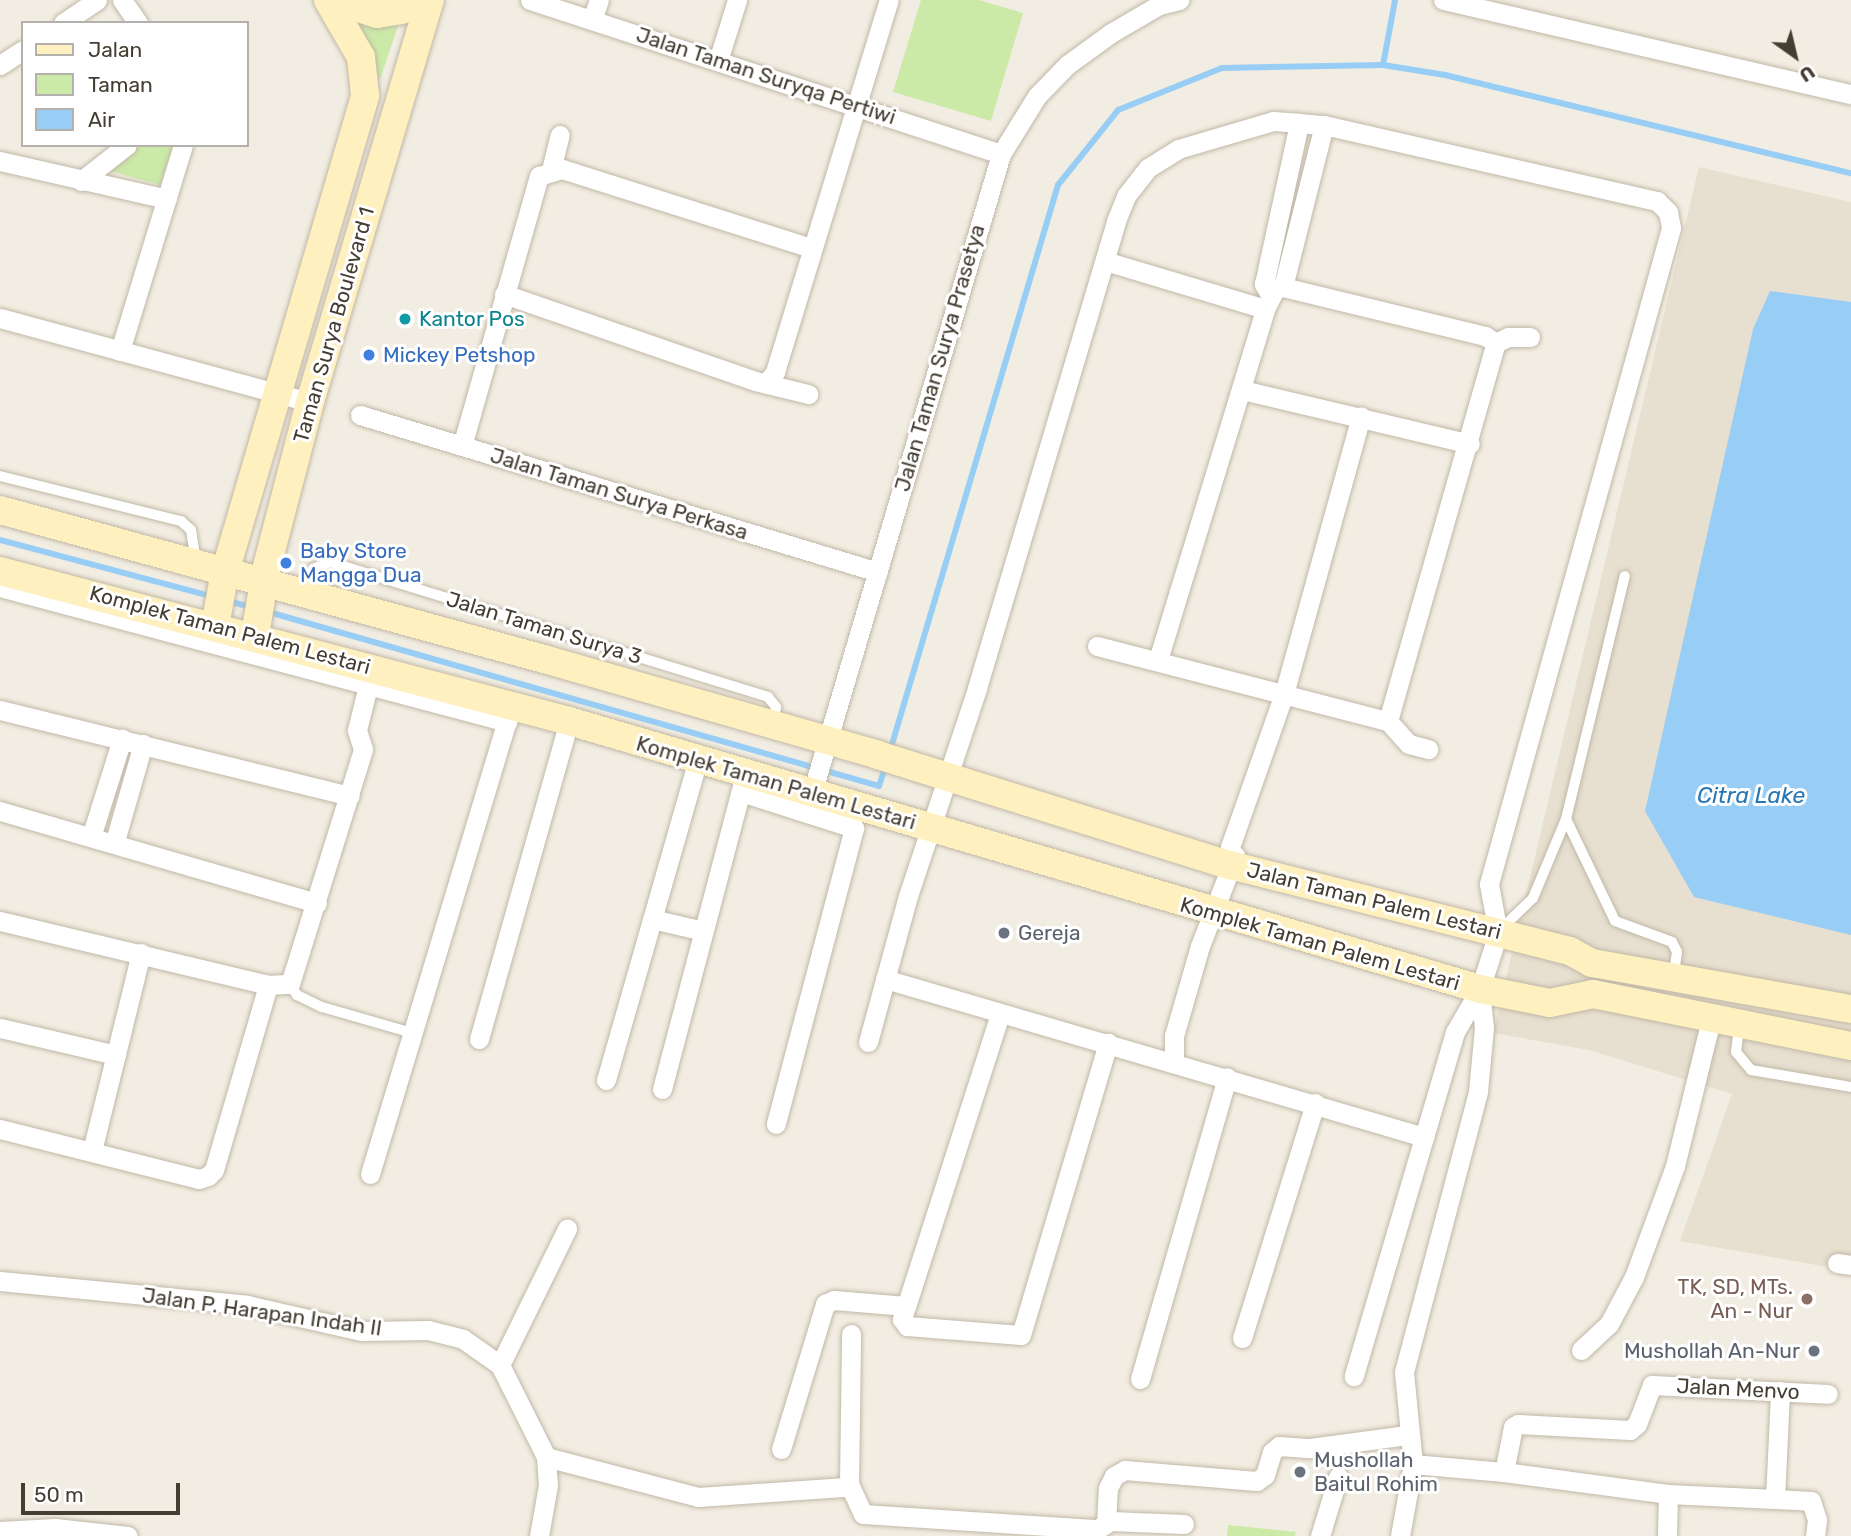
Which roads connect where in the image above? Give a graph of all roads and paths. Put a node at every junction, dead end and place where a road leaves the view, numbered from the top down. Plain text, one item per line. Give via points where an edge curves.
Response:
1 (97, 0) edge
2 (122, 0) edge
3 (328, 0) edge
4 (335, 0) edge
5 (420, 0) edge
6 (430, 0) edge
7 (530, 0) edge
8 (598, 0) edge
9 (737, 0) edge
10 (889, 0) edge
11 (1179, 0) edge
12 (1443, 0) edge
13 (592, 20) junction
14 (66, 21) edge
15 (137, 21) edge
16 (21, 51) edge
17 (718, 61) junction
18 (0, 65) edge
19 (1851, 94) edge
20 (856, 104) junction
21 (1299, 123) junction
22 (1324, 125) junction
23 (560, 135) dead end
24 (124, 147) edge
25 (183, 147) edge
26 (1001, 154) junction
27 (0, 160) edge
28 (551, 170) junction
29 (81, 181) junction
30 (167, 199) junction
31 (811, 248) junction
32 (1105, 261) junction
33 (504, 294) junction
34 (1273, 297) junction
35 (0, 318) edge
36 (1530, 337) dead end
37 (1496, 343) junction
38 (120, 351) junction
39 (767, 382) junction
40 (1242, 390) junction
41 (277, 394) junction
42 (808, 394) dead end
43 (310, 402) junction
44 (360, 415) dead end
45 (1361, 417) junction
46 (1470, 444) junction
47 (462, 446) junction
48 (0, 476) edge
49 (0, 510) edge
50 (197, 565) junction
51 (0, 571) edge
52 (877, 572) junction
53 (1625, 576) dead end
54 (224, 579) junction
55 (0, 587) edge
56 (263, 587) junction
57 (216, 622) junction
58 (255, 637) junction
59 (1097, 646) dead end
60 (1158, 660) junction
61 (368, 686) junction
62 (1284, 694) junction
63 (0, 710) edge
64 (509, 714) junction
65 (569, 721) junction
66 (1388, 721) junction
67 (122, 739) junction
68 (144, 744) junction
69 (826, 749) junction
70 (1428, 749) dead end
71 (697, 762) junction
72 (948, 779) junction
73 (743, 783) junction
74 (814, 787) junction
75 (350, 796) junction
76 (0, 811) edge
77 (1566, 819) junction
78 (930, 828) junction
79 (92, 834) junction
80 (115, 841) junction
81 (1230, 865) junction
82 (317, 903) junction
83 (652, 919) junction
84 (0, 921) edge
85 (1209, 926) junction
86 (704, 931) junction
87 (1498, 933) junction
88 (141, 953) junction
89 (1674, 974) junction
90 (885, 979) junction
91 (290, 984) junction
92 (268, 985) junction
93 (1480, 989) junction
94 (1851, 1009) edge
95 (1000, 1014) junction
96 (1711, 1018) junction
97 (1739, 1024) junction
98 (0, 1028) edge
99 (412, 1033) junction
100 (479, 1039) dead end
101 (868, 1042) dead end
102 (1108, 1043) junction
103 (1851, 1046) edge
104 (1175, 1053) junction
105 (116, 1055) junction
106 (1227, 1077) junction
107 (606, 1080) dead end
108 (1851, 1087) edge
109 (662, 1089) dead end
110 (1315, 1102) junction
111 (776, 1124) dead end
112 (0, 1129) edge
113 (1424, 1137) junction
114 (93, 1151) junction
115 (370, 1174) dead end
116 (567, 1229) dead end
117 (0, 1281) edge
118 (906, 1306) junction
119 (850, 1334) dead end
120 (1242, 1338) dead end
121 (1581, 1350) dead end
122 (500, 1365) junction
123 (1354, 1376) dead end
124 (1140, 1379) dead end
125 (1780, 1391) junction
126 (1828, 1394) dead end
127 (1408, 1436) junction
128 (781, 1449) dead end
129 (546, 1457) junction
130 (1413, 1464) junction
131 (1504, 1472) junction
132 (1338, 1477) dead end
133 (849, 1484) junction
134 (1668, 1494) junction
135 (1775, 1499) junction
136 (899, 1516) junction
137 (1106, 1524) junction
138 (1184, 1524) dead end
139 (0, 1531) edge
140 (56, 1532) edge
141 (128, 1536) edge
142 (538, 1536) edge
143 (894, 1536) edge
144 (1320, 1536) edge
145 (1400, 1536) edge
146 (1667, 1536) edge
147 (1815, 1536) edge

1 - 14 street
2 - 15 street
3 - 41 street, Taman Surya Boulevard 1 via 361,57 365,95
4 - 5 street via 377,14 401,10
6 - 43 street, Taman Surya Boulevard 1
7 - 13 street, Jalan Taman Suryqa Pertiwi
8 - 13 street
9 - 17 street
10 - 20 street
11 - 26 street, Jalan Taman Surya Prasetya via 1160,5 1111,33 1067,65 1037,96
12 - 19 street
13 - 17 street, Jalan Taman Suryqa Pertiwi
16 - 18 street
17 - 20 street, Jalan Taman Suryqa Pertiwi
20 - 26 street, Jalan Taman Suryqa Pertiwi
20 - 31 street
21 - 22 street
21 - 32 street via 1273,121 1178,149 1148,168 1126,197
21 - 34 street via 1264,284
22 - 34 street
22 - 87 street via 1657,201 1668,212 1671,228 1489,884
23 - 28 street
24 - 29 street
25 - 30 street
26 - 52 street, Jalan Taman Surya Prasetya
27 - 29 street
28 - 31 street via 562,169
28 - 33 street via 536,180
29 - 30 street
30 - 38 street
31 - 39 street via 775,372
32 - 34 street
32 - 72 street
33 - 39 street
33 - 47 street
34 - 37 street via 1485,336
34 - 40 street
35 - 38 street
36 - 37 street via 1508,337
37 - 46 street
38 - 41 street
39 - 42 street
40 - 45 street
40 - 60 street
41 - 43 street
41 - 54 street, Taman Surya Boulevard 1
43 - 56 street, Taman Surya Boulevard 1
44 - 47 street, Jalan Taman Surya Perkasa
45 - 46 street
45 - 62 street
46 - 66 street
47 - 52 street, Jalan Taman Surya Perkasa
48 - 50 lane via 181,521 191,530
49 - 50 street
50 - 54 street
51 - 57 street, Komplek Taman Palem Lestari
52 - 69 street, Jalan Taman Surya Prasetya
53 - 77 lane
54 - 56 street
54 - 57 street, Taman Surya Boulevard 1
55 - 58 street
56 - 58 street, Taman Surya Boulevard 1
56 - 69 street via 303,591 772,726
57 - 58 street, Komplek Taman Palem Lestari
58 - 61 street
58 - 64 street, Komplek Taman Palem Lestari
59 - 60 street
60 - 62 street
61 - 64 street
61 - 75 street via 357,730 363,749
62 - 66 street
62 - 81 street via 1269,738 1266,770
63 - 67 street
64 - 65 street, Komplek Taman Palem Lestari
64 - 99 street
65 - 71 street, Komplek Taman Palem Lestari
65 - 100 street
66 - 70 street via 1409,744
67 - 68 street
67 - 79 street
68 - 75 street
68 - 80 street
69 - 72 street, Jalan Taman Palem Lestari via 891,759
69 - 74 street, Jalan Taman Surya Prasetya
71 - 73 street, Komplek Taman Palem Lestari
71 - 83 street
72 - 78 street
72 - 81 street, Jalan Taman Palem Lestari
73 - 74 street, Komplek Taman Palem Lestari
73 - 86 street
73 - 111 street via 854,828
74 - 78 street, Komplek Taman Palem Lestari
75 - 82 street
76 - 79 street
77 - 87 lane via 1533,898
77 - 89 lane via 1615,920 1672,942
78 - 85 street, Komplek Taman Palem Lestari
78 - 90 street
79 - 80 street
80 - 82 street
81 - 85 street
81 - 87 street, Jalan Taman Palem Lestari
82 - 91 street
83 - 86 street
83 - 107 street
84 - 88 street
85 - 93 street, Komplek Taman Palem Lestari
85 - 104 street via 1210,951
86 - 109 street
87 - 89 street, Jalan Taman Palem Lestari via 1570,951 1592,963
87 - 93 street
88 - 92 street
88 - 105 street
89 - 94 street, Jalan Taman Palem Lestari
90 - 95 street
90 - 101 street
91 - 92 street
91 - 99 lane via 297,995 322,1007
92 - 114 street via 214,1170 208,1177 199,1179
93 - 96 street, Komplek Taman Palem Lestari via 1550,1003 1593,994
93 - 113 street via 1455,1032
93 - 127 street via 1484,1028 1478,1091 1404,1372
95 - 102 street
95 - 118 street
96 - 97 street
96 - 121 street via 1675,1166 1634,1277 1609,1324
97 - 103 street
97 - 108 lane via 1736,1052 1751,1070
98 - 105 street
99 - 115 street
102 - 104 street
102 - 118 street via 1021,1335 1014,1338 907,1326 902,1319
104 - 106 street
105 - 114 street
106 - 110 street
106 - 124 street
110 - 113 street
110 - 120 street
112 - 114 street
113 - 123 street
116 - 122 street
117 - 122 street, Jalan P. Harapan Indah II via 247,1305 361,1331 428,1331 463,1339
118 - 128 street via 834,1300 825,1304
119 - 133 street
122 - 129 street, Jalan P. Harapan Indah II
125 - 126 street, Jalan Menvo
125 - 131 street, Jalan Menvo via 1652,1385 1637,1424 1630,1430 1518,1424 1513,1427
125 - 135 street
127 - 130 street
127 - 137 street via 1310,1448 1279,1446 1272,1452 1265,1475 1257,1481 1125,1470 1114,1476 1108,1488
129 - 133 street via 698,1497
129 - 142 street, Jalan P. Harapan Indah II via 548,1485
130 - 131 street
130 - 145 street
131 - 134 street
132 - 144 street
133 - 136 street via 861,1514
134 - 135 street
134 - 146 street
135 - 147 street via 1811,1502 1816,1514
136 - 137 street via 1098,1530
136 - 143 street
137 - 138 street
139 - 140 street
140 - 141 street

